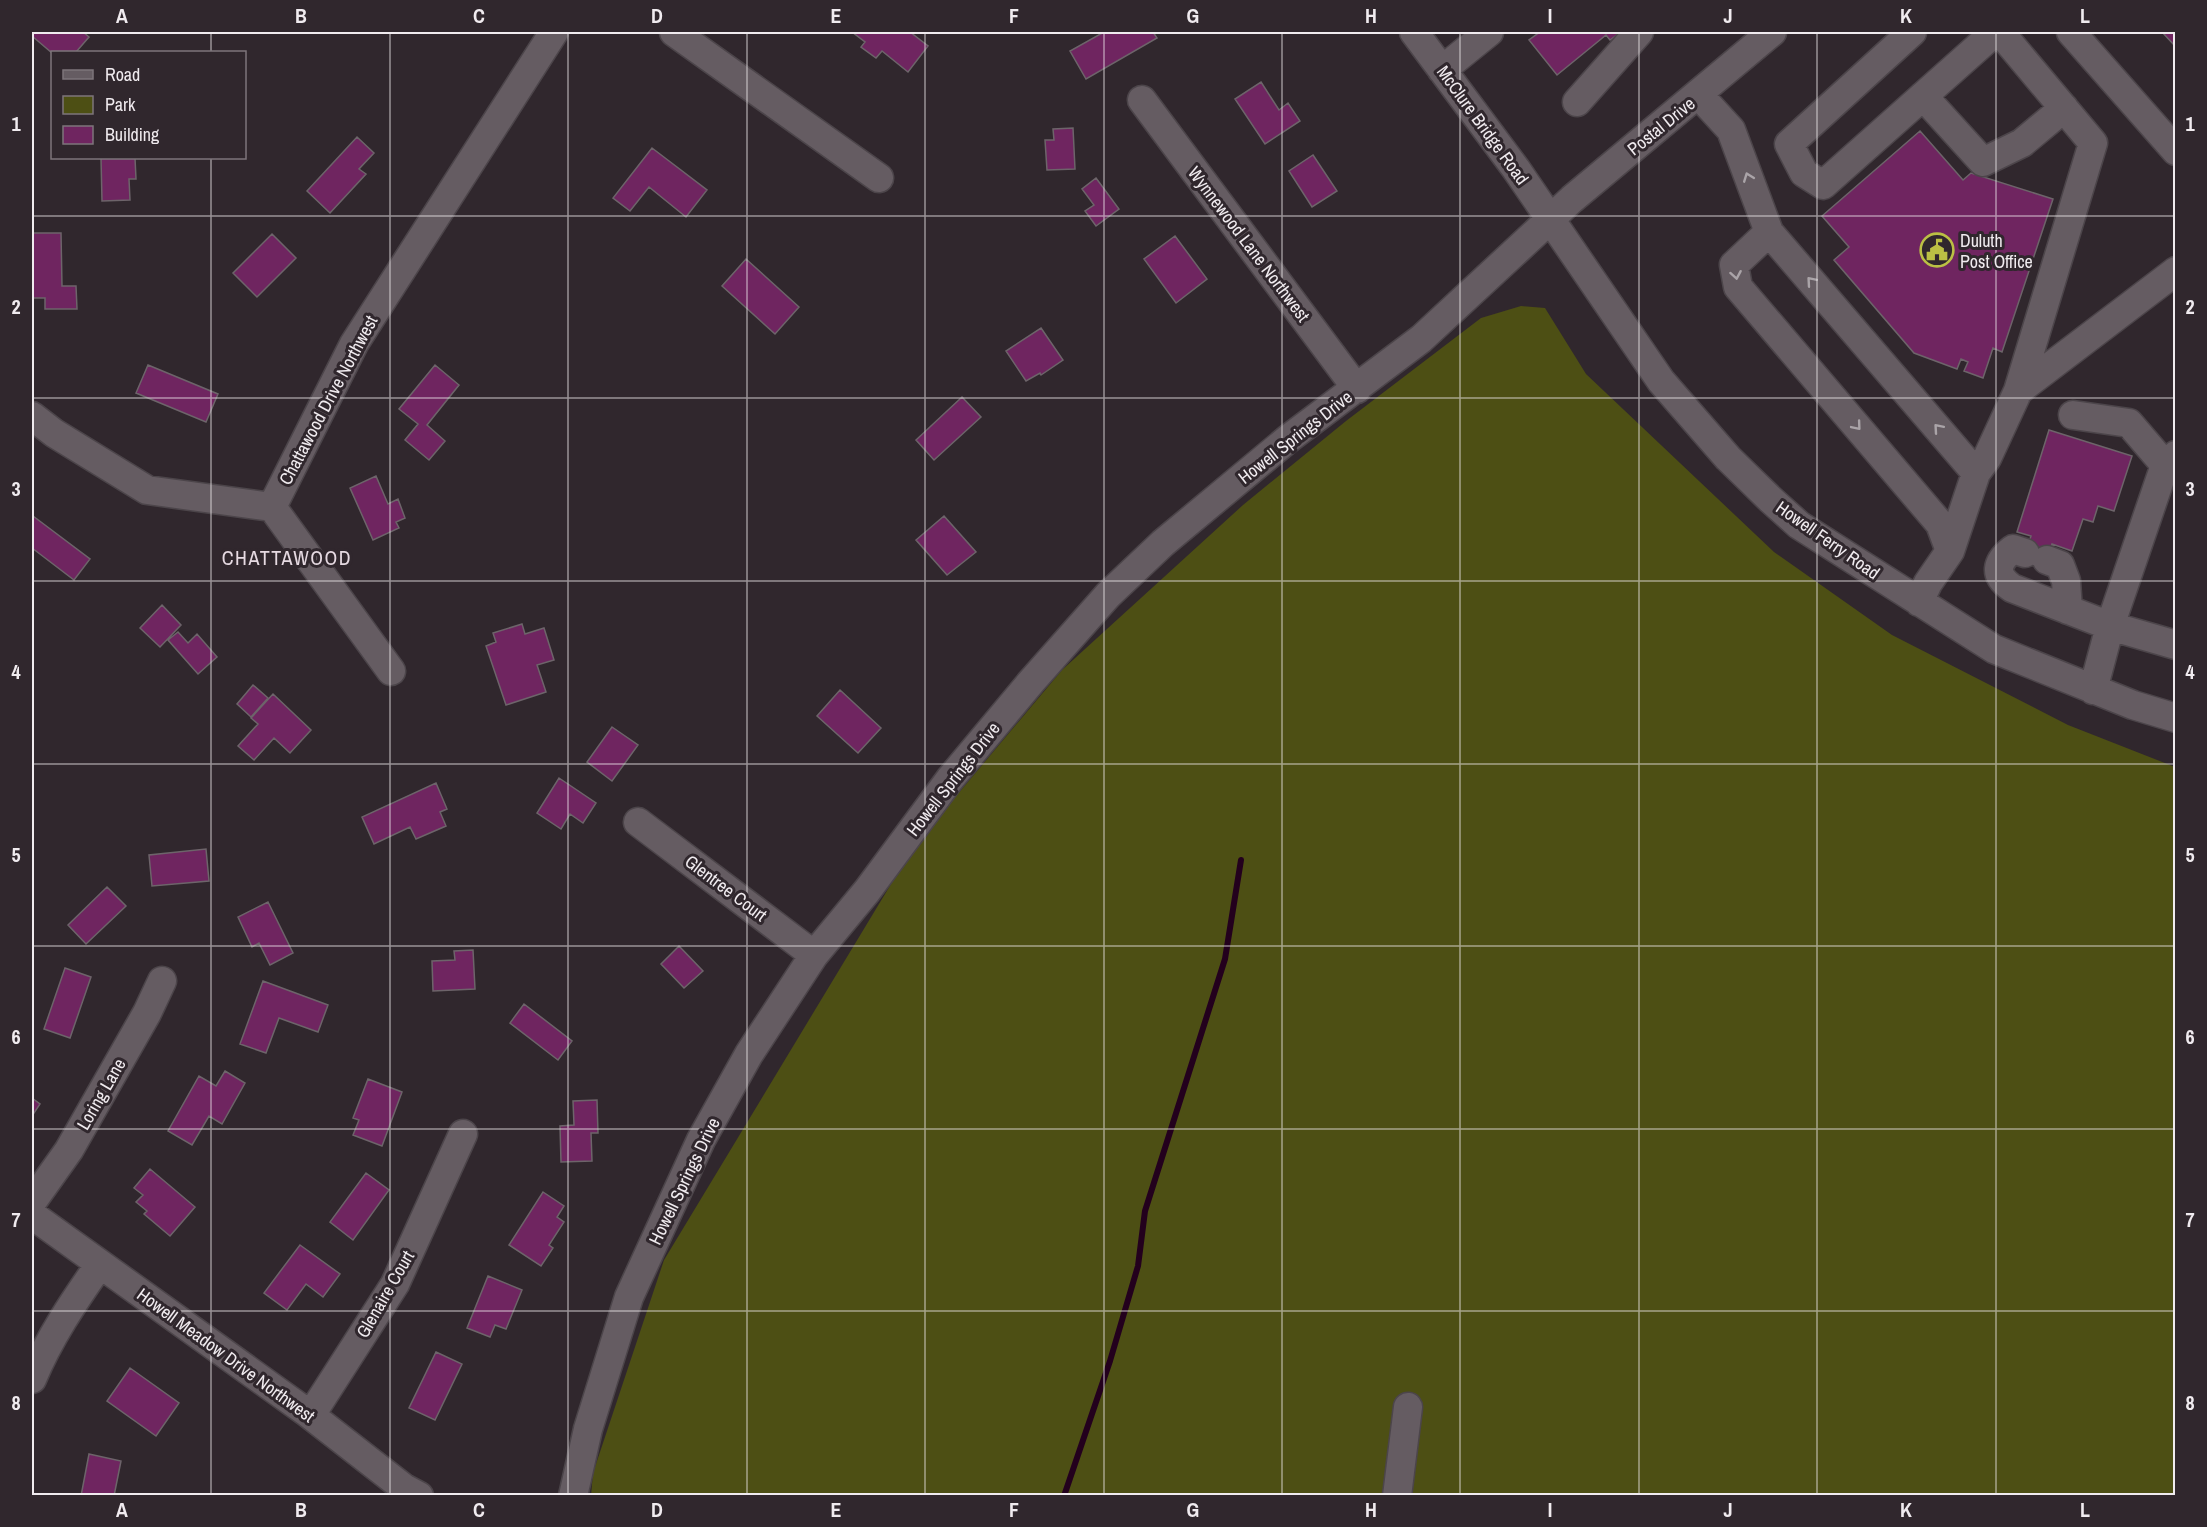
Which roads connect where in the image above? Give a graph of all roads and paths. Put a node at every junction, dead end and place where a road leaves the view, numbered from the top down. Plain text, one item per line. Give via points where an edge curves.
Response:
1 (554, 32) edge
2 (674, 32) edge
3 (1414, 32) edge
4 (1489, 32) edge
5 (1639, 32) edge
6 (1772, 32) edge
7 (1912, 32) edge
8 (1998, 32) edge
9 (2071, 32) edge
10 (1442, 70) junction
11 (1699, 94) junction
12 (1923, 96) junction
13 (1142, 100) dead end
14 (1577, 102) dead end
15 (2064, 108) junction
16 (2175, 151) edge
17 (879, 178) dead end
18 (1549, 220) junction
19 (1769, 232) junction
20 (2175, 271) edge
21 (1357, 389) junction
22 (2018, 391) junction
23 (2073, 415) dead end
24 (32, 416) edge
25 (2170, 460) edge
26 (1976, 473) junction
27 (272, 507) junction
28 (1950, 551) junction
29 (1919, 602) junction
30 (2068, 610) junction
31 (2110, 626) junction
32 (2175, 645) edge
33 (391, 670) dead end
34 (2093, 690) junction
35 (2175, 718) edge
36 (638, 822) dead end
37 (814, 955) junction
38 (162, 981) dead end
39 (463, 1134) dead end
40 (32, 1202) edge
41 (32, 1215) edge
42 (100, 1264) junction
43 (32, 1379) edge
44 (1408, 1407) dead end
45 (309, 1414) junction
46 (408, 1493) edge
47 (573, 1496) edge
48 (1397, 1496) edge

1 - 27 street, Chattawood Drive Northwest via 354,344
2 - 17 street
3 - 10 street, McClure Bridge Road
4 - 10 street
5 - 14 street
6 - 11 street, Postal Drive
7 - 12 street via 1789,144 1804,173 1823,185
8 - 12 street
8 - 15 street
9 - 16 street
10 - 18 street, McClure Bridge Road via 1516,168
11 - 18 street, Postal Drive
19 -> 11 street via 1731,130
12 - 15 street via 1983,162 2022,143
13 - 21 street, Wynnewood Lane Northwest
15 - 22 street via 2093,143
18 - 21 street, Howell Springs Drive via 1421,339
18 - 29 street, Howell Ferry Road via 1661,381 1728,458 1799,525
26 -> 19 street
19 -> 28 street via 1734,265 1738,287 1940,524
20 - 22 street
21 - 37 street, Howell Springs Drive via 1288,439 1172,535 1108,595 957,771
22 - 26 street
23 - 25 street via 2129,423
24 - 27 street via 147,490
25 - 31 street
26 - 28 street
27 - 33 street, Chattawood Drive Northwest
28 - 29 street
29 - 34 street, Howell Ferry Road via 1994,649
30 - 30 street via 2003,582 1999,564 2004,556 2013,549 2060,565 2066,581
30 - 31 street
31 - 32 street
31 - 34 street
34 - 35 street, Howell Ferry Road
36 - 37 street, Glentree Court
37 - 47 street, Howell Springs Drive via 749,1054 701,1140 629,1297 588,1430
38 - 40 street, Loring Lane via 69,1150
39 - 45 street, Glenaire Court via 396,1284
41 - 42 street, Howell Meadow Drive Northwest
42 - 43 street via 53,1336
42 - 45 street, Howell Meadow Drive Northwest
44 - 48 street
45 - 46 street, Howell Meadow Drive Northwest

